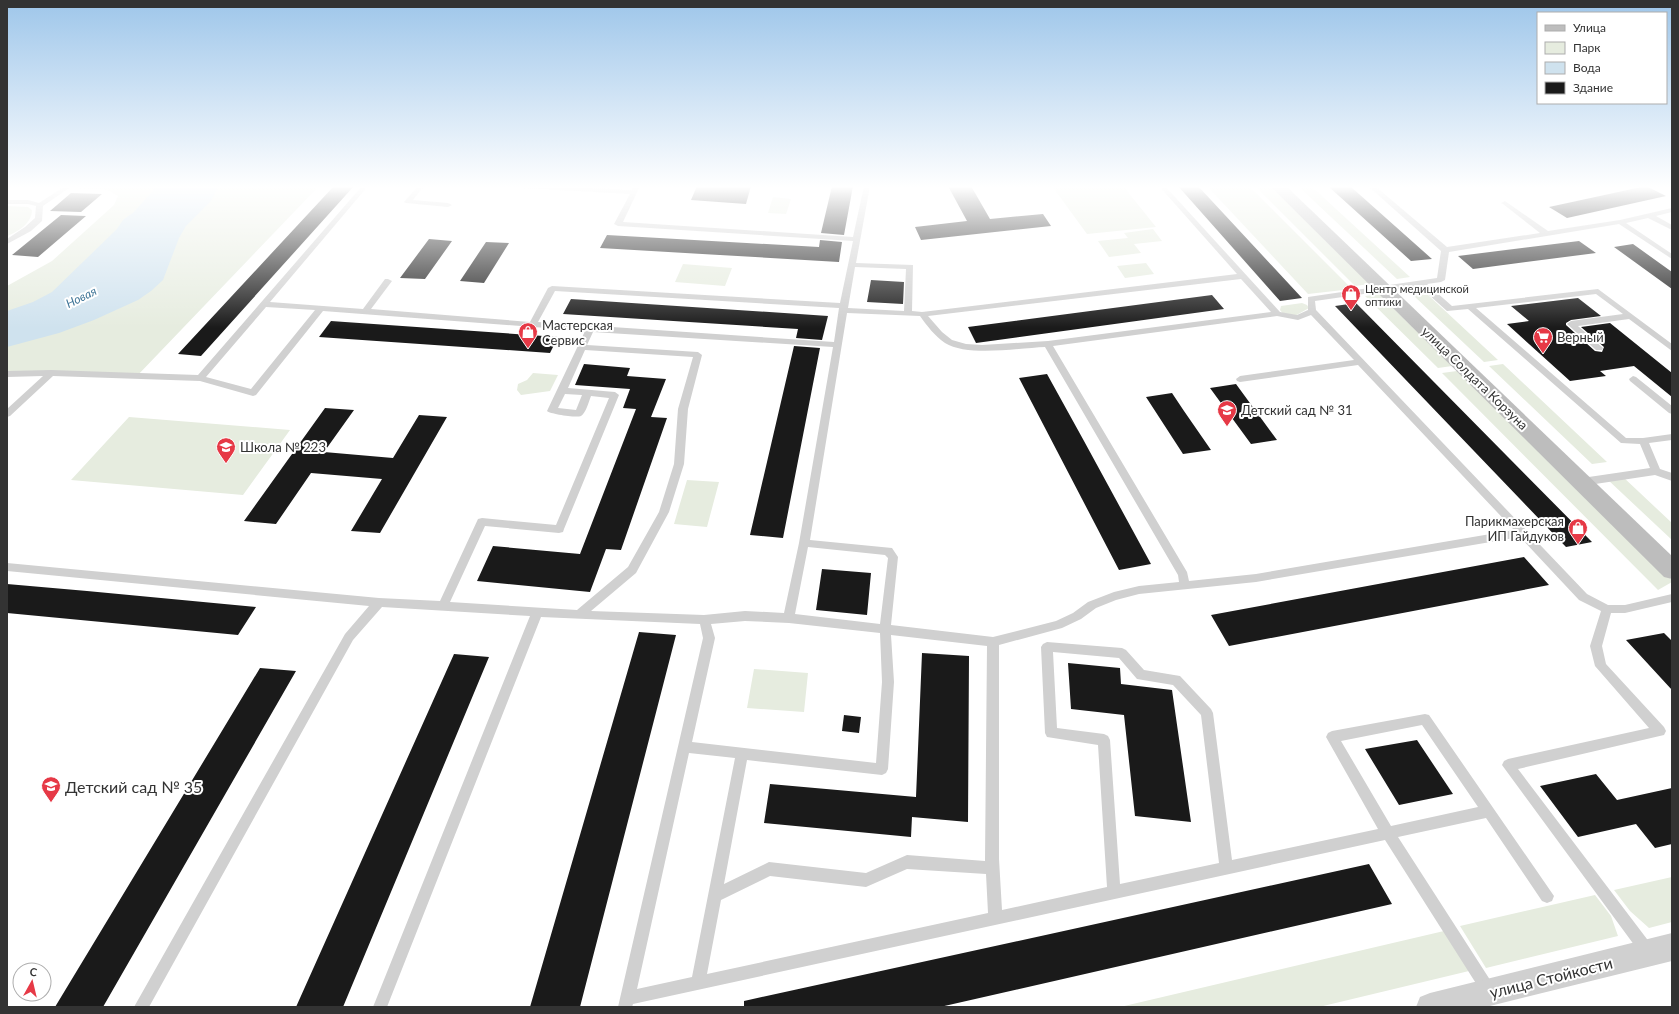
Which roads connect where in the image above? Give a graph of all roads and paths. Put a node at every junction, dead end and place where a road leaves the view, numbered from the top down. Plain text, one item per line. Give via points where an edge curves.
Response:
1 (21, 233) edge
2 (324, 233) edge
3 (766, 233) edge
4 (858, 233) edge
5 (1205, 233) edge
6 (1330, 233) edge
7 (1336, 233) edge
8 (1426, 233) edge
9 (1552, 233) edge
10 (1637, 233) edge
11 (1548, 234) joint
12 (857, 239) junction
13 (7, 242) edge
14 (1445, 250) junction
15 (1672, 257) edge
16 (852, 265) junction
17 (1243, 276) junction
18 (388, 281) dead end
19 (1421, 283) junction
20 (1389, 287) junction
21 (264, 304) junction
22 (1470, 307) junction
23 (321, 308) junction
24 (844, 308) junction
25 (366, 311) junction
26 (1312, 312) junction
27 (908, 313) junction
28 (922, 314) junction
29 (1276, 314) junction
30 (1630, 316) junction
31 (532, 325) junction
32 (590, 329) junction
33 (837, 344) junction
34 (1048, 344) junction
35 (582, 347) junction
36 (1599, 348) dead end
37 (1672, 348) edge
38 (1359, 362) junction
39 (50, 372) junction
40 (7, 374) edge
41 (200, 378) junction
42 (1240, 379) dead end
43 (1633, 379) dead end
44 (562, 391) junction
45 (588, 393) junction
46 (1672, 412) edge
47 (7, 414) edge
48 (1672, 437) edge
49 (1643, 442) junction
50 (1656, 471) junction
51 (1672, 477) edge
52 (1589, 481) junction
53 (1521, 534) junction
54 (804, 543) junction
55 (1672, 552) edge
56 (7, 567) edge
57 (1672, 570) edge
58 (1185, 586) junction
59 (1672, 598) edge
60 (379, 602) junction
61 (443, 606) junction
62 (1607, 609) junction
63 (536, 612) junction
64 (579, 615) junction
65 (789, 618) junction
66 (704, 620) junction
67 (884, 630) junction
68 (993, 642) junction
69 (684, 747) junction
70 (742, 754) junction
71 (1489, 811) junction
72 (1388, 832) junction
73 (992, 868) junction
74 (1226, 868) junction
75 (1114, 892) junction
76 (715, 896) junction
77 (1547, 896) dead end
78 (995, 918) junction
79 (1660, 950) edge
80 (698, 982) junction
81 (1490, 992) junction
82 (627, 1002) edge
83 (141, 1007) edge
84 (380, 1007) edge
85 (1430, 1007) edge

1 - 13 lane
2 - 21 lane
3 - 12 lane
4 - 12 lane
5 - 17 lane
6 - 20 street, улица Солдата Корзуна
7 - 20 street, улица Солдата Корзуна
8 - 14 lane
9 - 11 lane
10 - 15 lane
11 - 14 lane
12 - 16 lane
14 - 19 lane via 1441,280
16 - 24 lane
16 - 27 lane via 910,268
17 - 28 lane
17 - 29 lane
18 - 25 lane
19 - 20 lane
19 - 22 lane via 1450,309
20 - 26 lane via 1311,299
20 - 52 street, улица Солдата Корзуна
21 - 23 lane
21 - 41 lane
22 - 30 lane via 1598,291
22 - 49 lane via 1624,441
23 - 25 lane
23 - 41 lane via 253,393
24 - 27 lane
24 - 31 lane via 552,288
24 - 33 lane
25 - 31 lane
26 - 29 lane via 1298,318
26 - 38 lane
27 - 28 lane
28 - 34 lane via 949,342 966,347
29 - 34 lane
30 - 36 lane via 1570,324
30 - 37 lane
31 - 32 lane
32 - 33 lane
32 - 35 lane
33 - 54 lane
34 - 58 lane via 1183,575
35 - 44 lane
35 - 64 lane via 698,355 683,408 679,464 664,512 632,570
38 - 42 lane
38 - 53 lane
39 - 40 lane
39 - 41 lane
39 - 47 lane
43 - 46 lane
44 - 45 lane
44 - 45 lane via 552,411 579,413
45 - 61 lane via 615,395 559,530 482,522
48 - 49 lane
49 - 50 lane
50 - 51 lane
50 - 52 lane
52 - 55 street, улица Солдата Корзуна
52 - 57 street, улица Солдата Корзуна
53 - 58 lane via 1256,578
53 - 62 lane via 1583,597
54 - 65 lane
54 - 67 lane via 888,551 893,557
56 - 60 lane
58 - 68 lane via 1139,590 1114,596 1092,605 1058,625
59 - 62 lane via 1624,609
60 - 61 lane
60 - 83 lane via 349,637
61 - 63 lane
62 - 79 lane via 1596,646 1601,666 1660,731 1508,765
63 - 64 lane
63 - 84 lane
64 - 66 lane
65 - 66 lane via 745,616
65 - 67 lane
66 - 69 lane via 709,638
67 - 68 lane
67 - 70 lane via 888,682 882,769
68 - 73 lane
69 - 70 lane
69 - 82 lane
70 - 76 lane
71 - 72 lane
71 - 72 lane via 1424,719 1332,737
71 - 77 lane
72 - 74 lane
72 - 81 lane
73 - 76 lane via 907,862 866,880 769,869
73 - 78 lane
74 - 75 lane
74 - 75 lane via 1207,713 1176,680 1141,675 1122,653 1047,647 1051,733 1104,740
75 - 78 lane
76 - 80 lane
78 - 80 lane
79 - 81 street, улица Стойкости
80 - 82 lane
81 - 85 street, улица Стойкости

